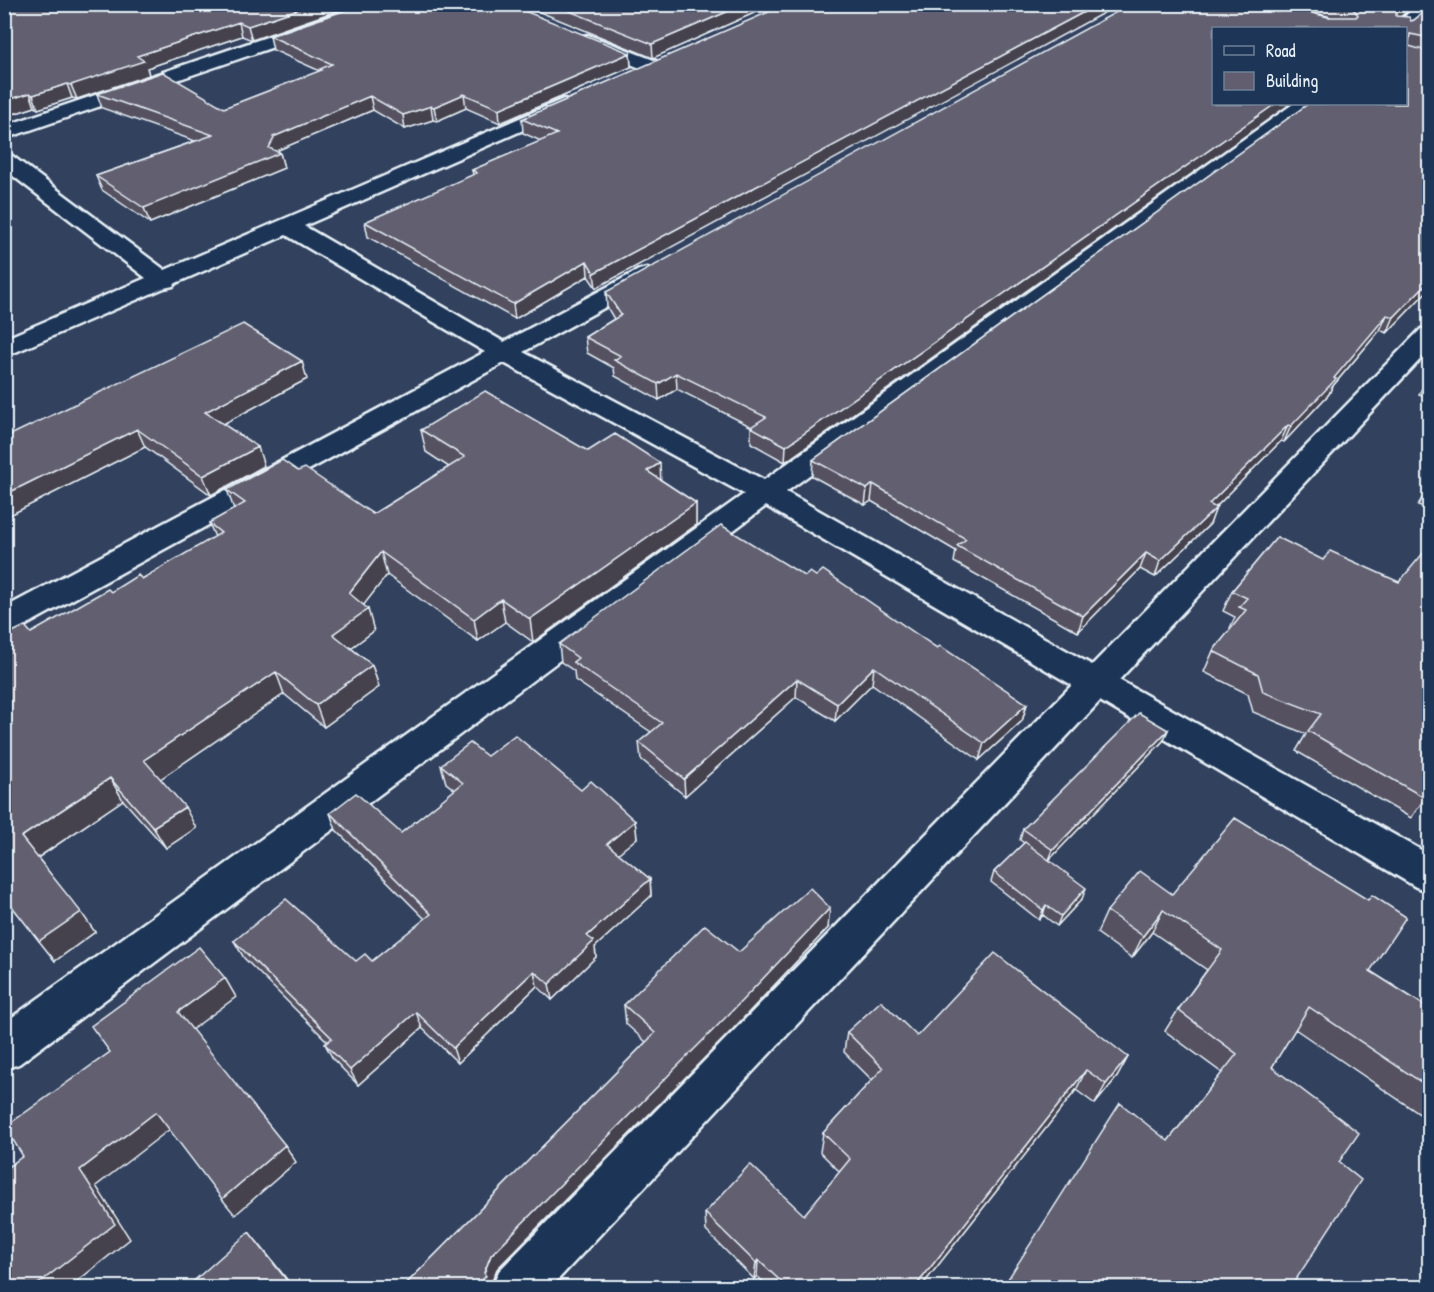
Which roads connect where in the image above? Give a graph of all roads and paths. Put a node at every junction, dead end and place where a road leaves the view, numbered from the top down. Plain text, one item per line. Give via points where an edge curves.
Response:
1 (382, 4) edge
2 (1252, 4) edge
3 (1429, 4) edge
4 (1234, 8) edge
5 (1307, 27) edge
6 (1338, 27) edge
7 (1402, 27) edge
8 (575, 35) edge
9 (673, 57) edge
10 (652, 66) junction
11 (631, 75) edge
12 (577, 99) edge
13 (1304, 105) edge
14 (4, 133) edge
15 (4, 159) edge
16 (287, 226) junction
17 (672, 261) edge
18 (165, 280) junction
19 (1430, 334) edge
20 (4, 350) edge
21 (505, 352) junction
22 (765, 493) junction
23 (4, 623) edge
24 (1097, 683) junction
25 (1430, 875) edge
26 (4, 1049) edge
27 (516, 1287) edge

1 - 14 street
2 - 6 street
3 - 7 street
4 - 5 street
8 - 10 street
9 - 10 street
10 - 11 street
12 - 16 street
13 - 22 street
15 - 18 street
16 - 18 street
16 - 21 street
17 - 21 street
18 - 20 street
19 - 24 street
21 - 22 street
21 - 23 street
22 - 24 street
22 - 26 street
24 - 25 street
24 - 27 street

